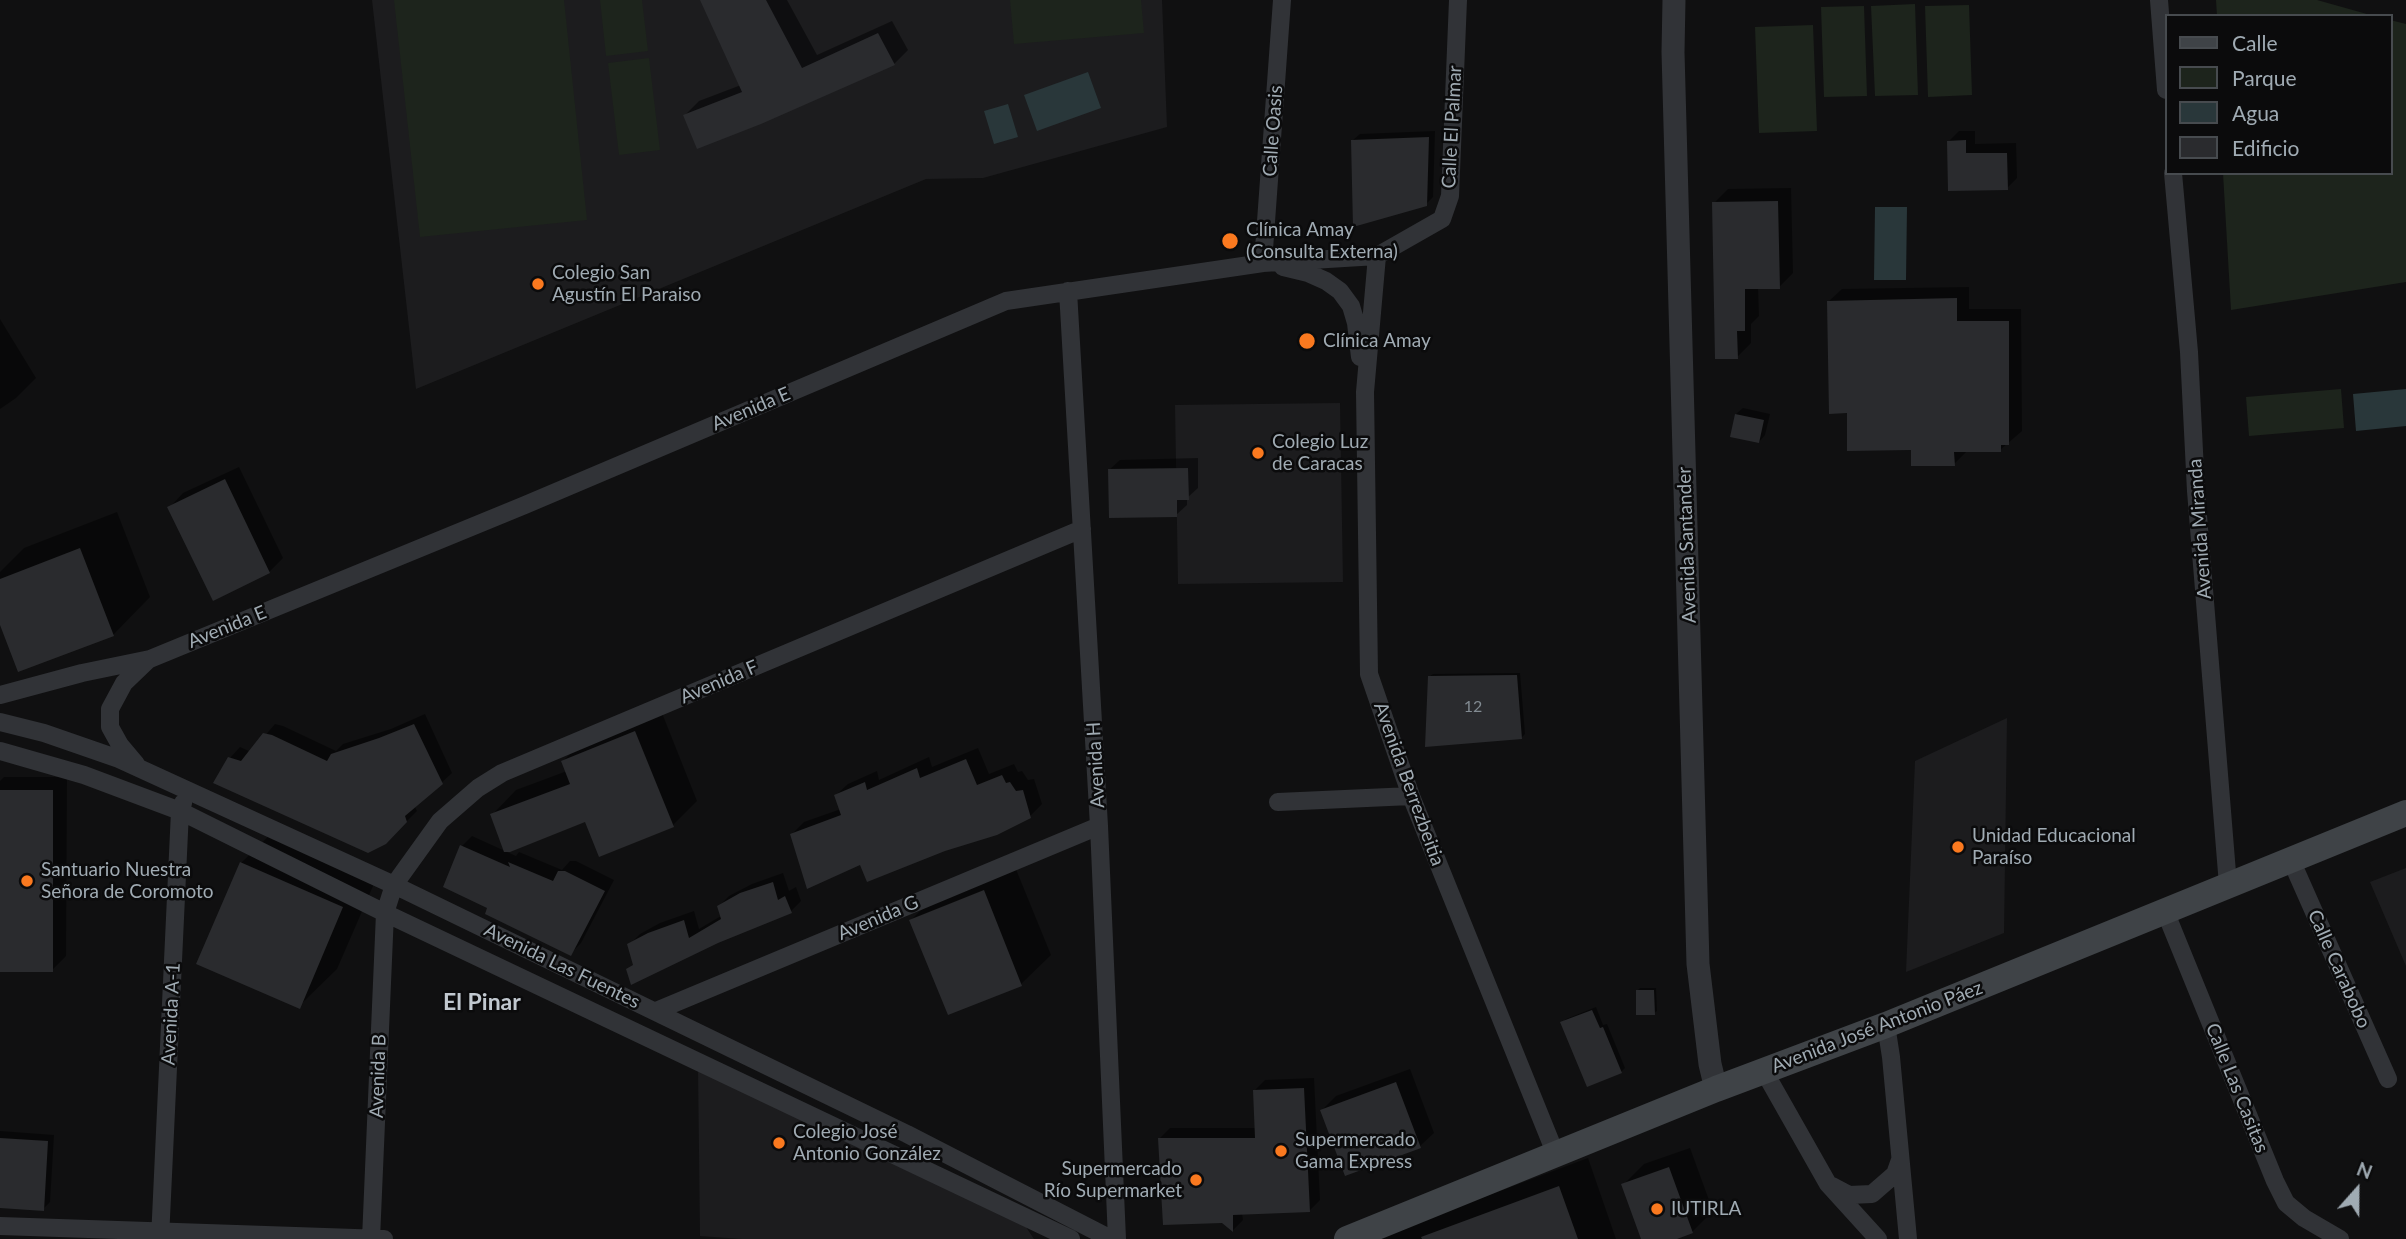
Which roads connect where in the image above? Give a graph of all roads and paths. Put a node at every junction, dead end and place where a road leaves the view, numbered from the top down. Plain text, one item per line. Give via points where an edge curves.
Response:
1 (1282, 0) edge
2 (1458, 0) edge
3 (1674, 0) edge
4 (2159, 0) edge
5 (2164, 64) edge
6 (2173, 175) edge
7 (1377, 256) junction
8 (1263, 263) junction
9 (1068, 291) junction
10 (1365, 392) junction
11 (1082, 529) junction
12 (150, 659) junction
13 (0, 695) edge
14 (0, 722) edge
15 (0, 751) edge
16 (141, 769) junction
17 (189, 790) junction
18 (1411, 796) junction
19 (1278, 802) dead end
20 (180, 811) junction
21 (2406, 814) edge
22 (1099, 825) junction
23 (2291, 860) junction
24 (2228, 885) junction
25 (394, 886) junction
26 (2165, 911) junction
27 (384, 914) junction
28 (656, 1011) junction
29 (1886, 1025) junction
30 (643, 1037) junction
31 (1764, 1071) junction
32 (2388, 1079) dead end
33 (1716, 1089) junction
34 (1556, 1155) junction
35 (1900, 1160) junction
36 (1828, 1184) junction
37 (0, 1226) edge
38 (1050, 1232) edge
39 (160, 1236) edge
40 (371, 1239) edge
41 (384, 1239) edge
42 (1071, 1239) edge
43 (1111, 1239) edge
44 (1117, 1239) edge
45 (1347, 1239) edge
46 (1878, 1239) edge
47 (1908, 1239) edge
48 (2340, 1239) edge

1 - 8 street, Calle Oasis
2 - 7 street, Calle El Palmar via 1450,196 1442,219
3 - 33 street, Avenida Santander via 1698,964
4 - 5 street
6 - 24 street, Avenida Miranda
7 - 8 street, Avenida E
7 - 10 street, Avenida Berrezbeitia
8 - 9 street, Avenida E
8 - 10 street, Avenida Berrezbeitia via 1308,273 1340,291 1356,323
9 - 11 street, Avenida H
9 - 12 street, Avenida E via 1006,301
10 - 18 street, Avenida Berrezbeitia via 1369,674
11 - 22 street, Avenida H
11 - 25 street, Avenida F via 502,773 440,821
12 - 13 street, Avenida E
12 - 16 street, Avenida E via 124,683 110,709 110,727
14 - 16 street, Avenida Las Fuentes
15 - 20 street, Avenida Las Fuentes via 84,775
16 - 17 street, Avenida Las Fuentes
17 - 20 street, Avenida A-1
17 - 25 street, Avenida Las Fuentes
18 - 19 street
18 - 34 street, Avenida Berrezbeitia
20 - 27 street, Avenida Las Fuentes
20 - 39 street, Avenida A-1
21 - 23 main road, Avenida José Antonio Páez
22 - 28 street, Avenida G
22 - 44 street, Avenida H
23 - 24 main road, Avenida José Antonio Páez
23 - 32 street, Calle Carabobo
24 - 26 main road, Avenida José Antonio Páez
25 - 27 street, Avenida F
25 - 28 street, Avenida Las Fuentes
26 - 29 main road, Avenida José Antonio Páez
26 - 48 street, Calle Las Casitas via 2274,1181 2286,1203
27 - 30 street, Avenida Las Fuentes
27 - 40 street, Avenida B
28 - 30 street
28 - 43 street, Avenida Las Fuentes
29 - 31 main road, Avenida José Antonio Páez
29 - 35 street
30 - 38 street, Avenida Las Fuentes
31 - 33 main road, Avenida José Antonio Páez
31 - 36 street
33 - 34 main road, Avenida José Antonio Páez
34 - 45 main road, Avenida José Antonio Páez
35 - 36 street via 1895,1174 1872,1194 1849,1195
35 - 47 street
36 - 46 street
37 - 39 street
38 - 42 street, Avenida Las Fuentes
39 - 40 street
40 - 41 street

